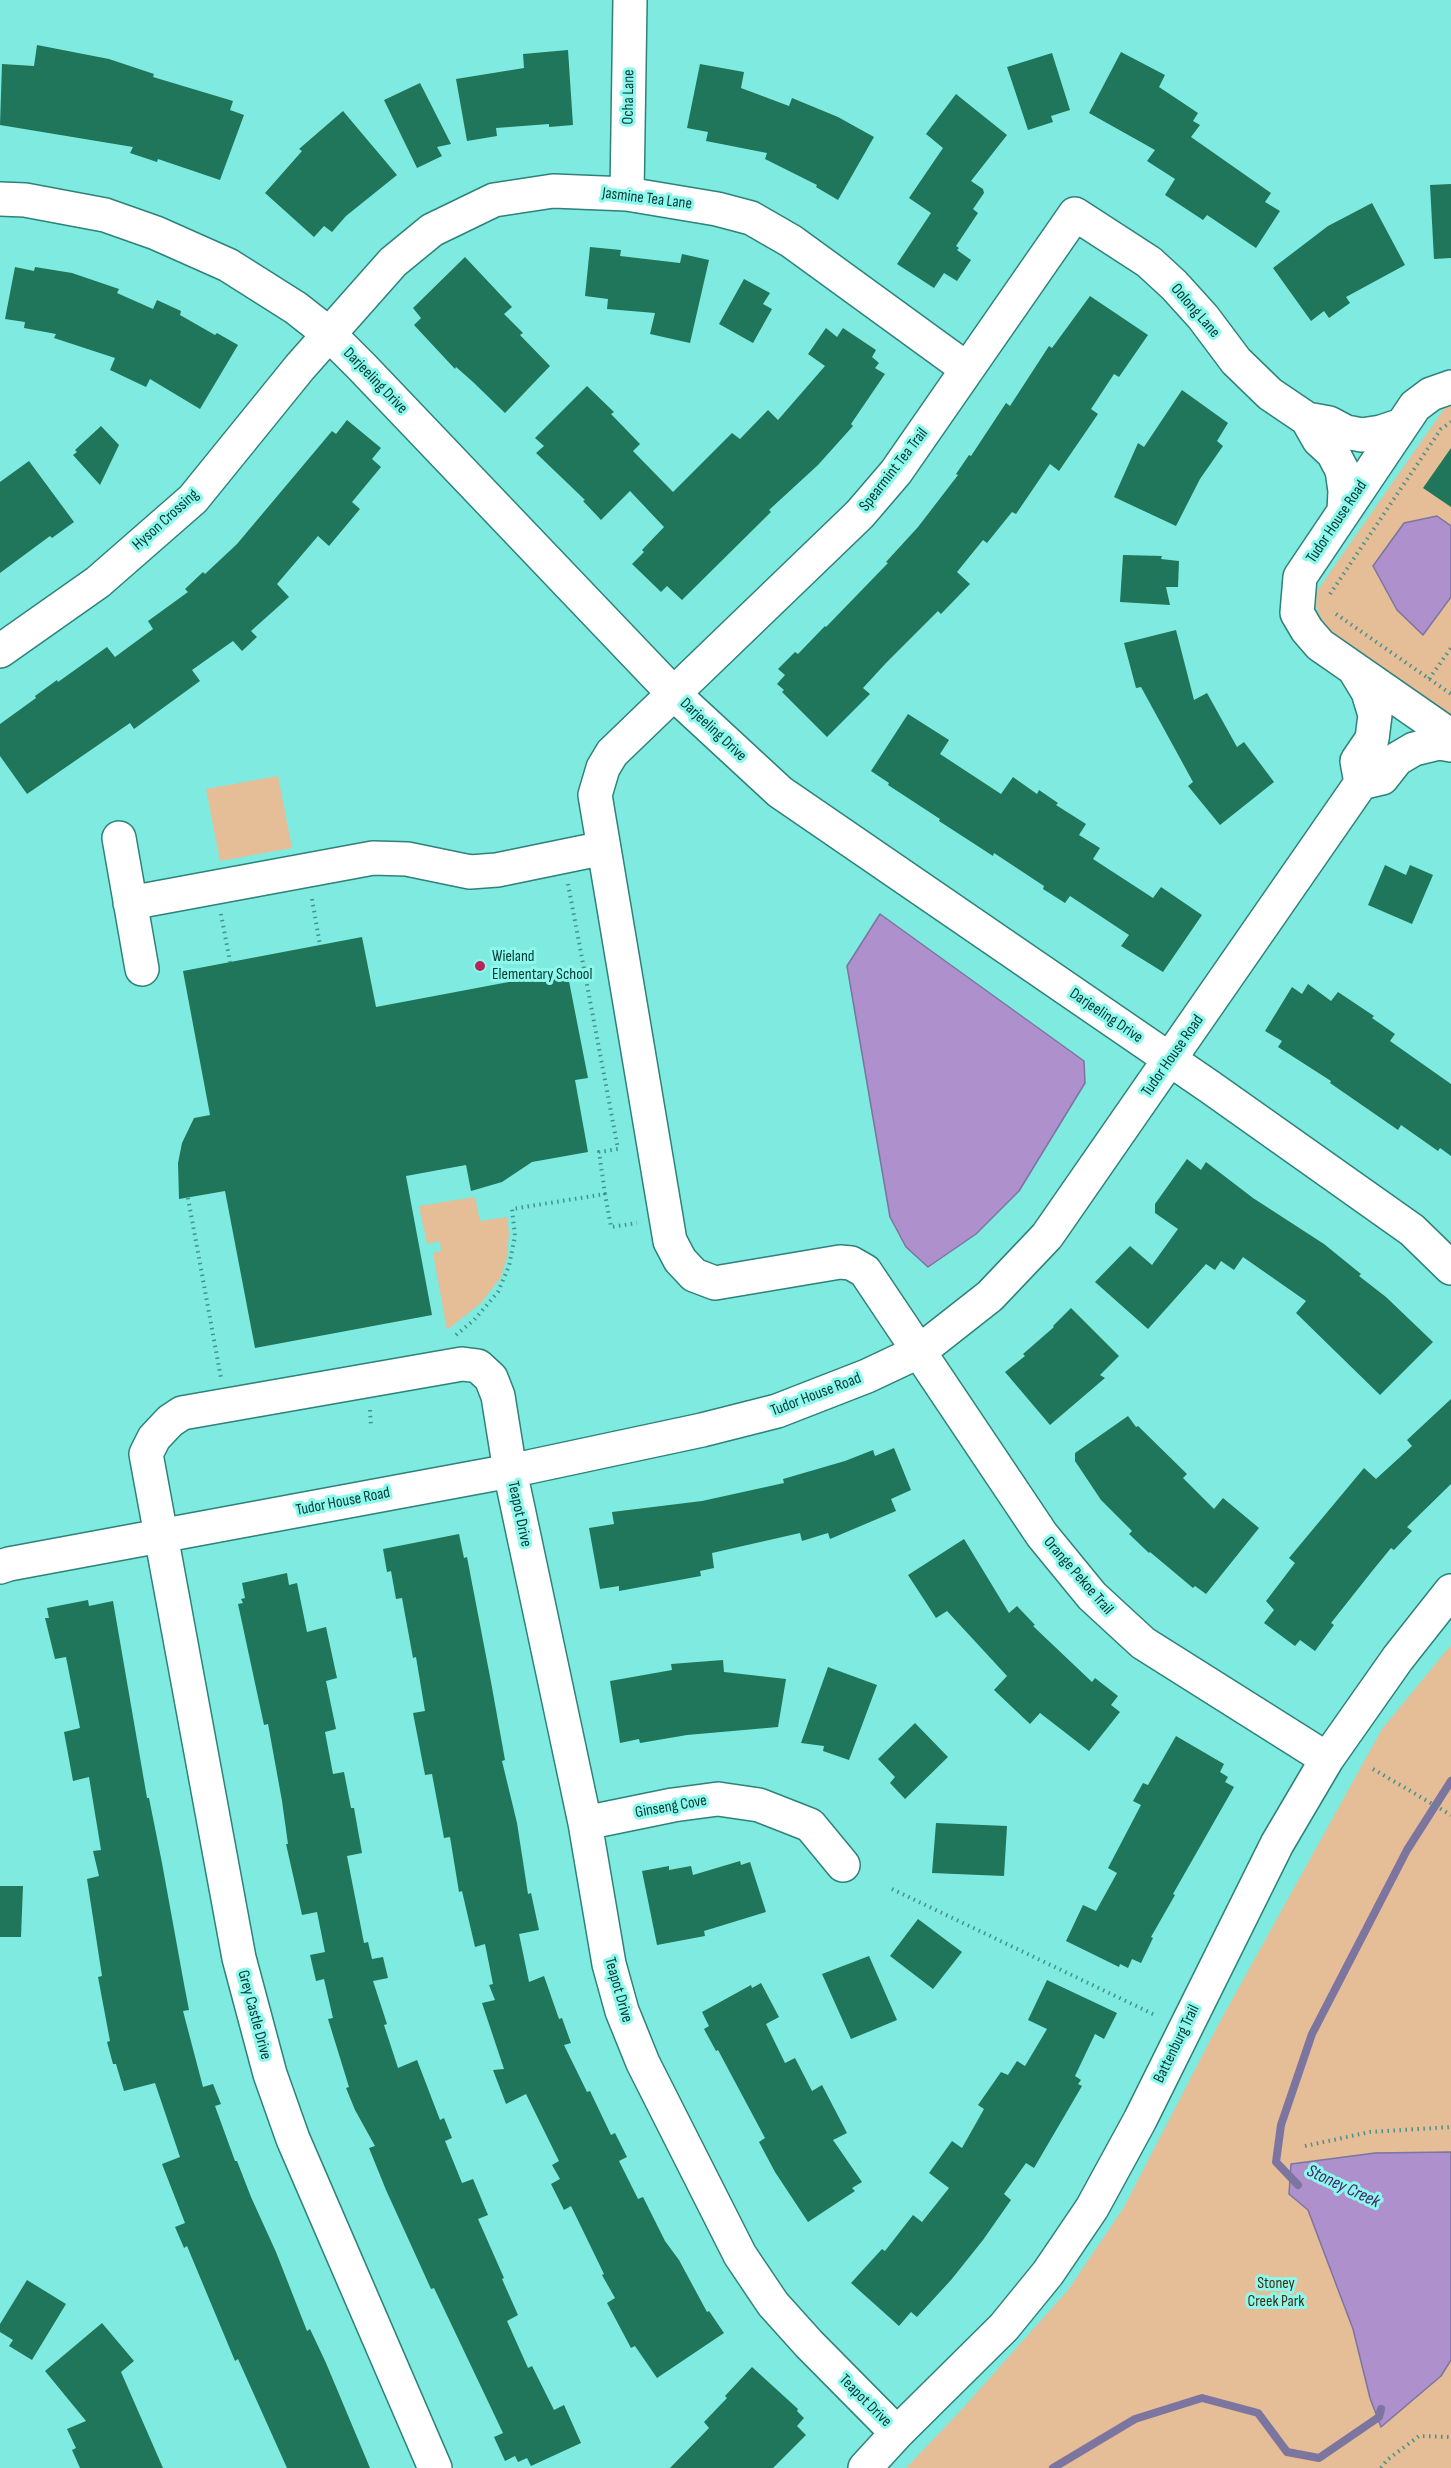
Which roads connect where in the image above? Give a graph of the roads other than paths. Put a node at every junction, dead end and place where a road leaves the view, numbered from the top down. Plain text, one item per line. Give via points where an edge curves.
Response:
1 (630, 0) edge
2 (627, 194) junction
3 (0, 199) edge
4 (1075, 214) joint
5 (329, 334) junction
6 (967, 369) junction
7 (1451, 387) edge
8 (1306, 419) junction
9 (1402, 424) junction
10 (1344, 511) junction
11 (0, 651) edge
12 (1352, 667) junction
13 (674, 694) junction
14 (1451, 736) edge
15 (1451, 745) edge
16 (1361, 783) junction
17 (119, 838) dead end
18 (604, 848) junction
19 (130, 903) junction
20 (142, 969) dead end
21 (1170, 1059) junction
22 (832, 1263) joint
23 (1451, 1268) edge
24 (920, 1351) junction
25 (510, 1471) junction
26 (161, 1536) junction
27 (0, 1567) edge
28 (1451, 1591) edge
29 (1327, 1759) junction
30 (585, 1823) junction
31 (843, 1865) dead end
32 (897, 2433) junction
33 (435, 2468) edge
34 (865, 2468) edge

1 - 2 street, Ocha Lane
2 - 5 street, Jasmine Tea Lane via 553,191 494,200 424,236 393,262
2 - 6 street, Jasmine Tea Lane via 717,208 751,218 791,241
3 - 5 street, Darjeeling Drive via 105,215 156,233 228,265
4 - 6 street, Spearmint Tea Trail
4 - 8 street, Oolong Lane via 1149,262 1203,317 1236,361 1270,394
5 - 11 street, Hyson Crossing via 193,499 98,582
5 - 13 street, Darjeeling Drive
6 - 13 street, Spearmint Tea Trail via 896,472 860,514
7 - 9 street, Tudor House Road via 1431,394 1415,406
8 - 9 street, Oolong Lane via 1362,435
8 - 10 street, Oolong Lane via 1319,440 1334,453 1342,470
9 - 10 street, Tudor House Road
10 - 12 street, Tudor House Road via 1300,577 1297,613 1320,645
12 - 14 street, Tudor House Road
12 - 16 street, Tudor House Road via 1368,692 1375,715 1372,739 1357,761
13 - 18 street, Spearmint Tea Trail via 612,753 603,768 595,795
13 - 21 street, Darjeeling Drive via 780,792
15 - 16 street via 1439,743 1414,749 1397,759 1382,778
16 - 21 street, Tudor House Road
17 - 19 street
18 - 19 street via 470,872 407,859 373,858
18 - 22 street, Spearmint Tea Trail via 670,1241 680,1260 694,1275 716,1282
19 - 20 street
21 - 23 street, Darjeeling Drive via 1412,1230
21 - 24 street, Tudor House Road via 1047,1236 990,1296
22 - 24 street, Orange Pekoe Trail via 851,1263 865,1271
24 - 25 street, Tudor House Road via 777,1411
24 - 29 street, Orange Pekoe Trail via 1042,1535 1092,1596 1143,1643
25 - 26 street, Tudor House Road
25 - 26 street, Teapot Drive via 498,1396 491,1378 478,1366 462,1364 183,1413 154,1438 146,1454
25 - 30 street, Teapot Drive
26 - 27 street, Tudor House Road
26 - 33 street, Grey Castle Drive via 239,1958 270,2074 292,2139
28 - 29 street, Battenburg Trail
29 - 32 street, Battenburg Trail via 1277,1844 1092,2208 1048,2273 1004,2327
30 - 31 street, Ginseng Cove via 718,1799 759,1805 810,1825
30 - 32 street, Teapot Drive via 609,1964 622,2011 643,2063 740,2255 773,2304
32 - 34 street, Battenburg Trail

